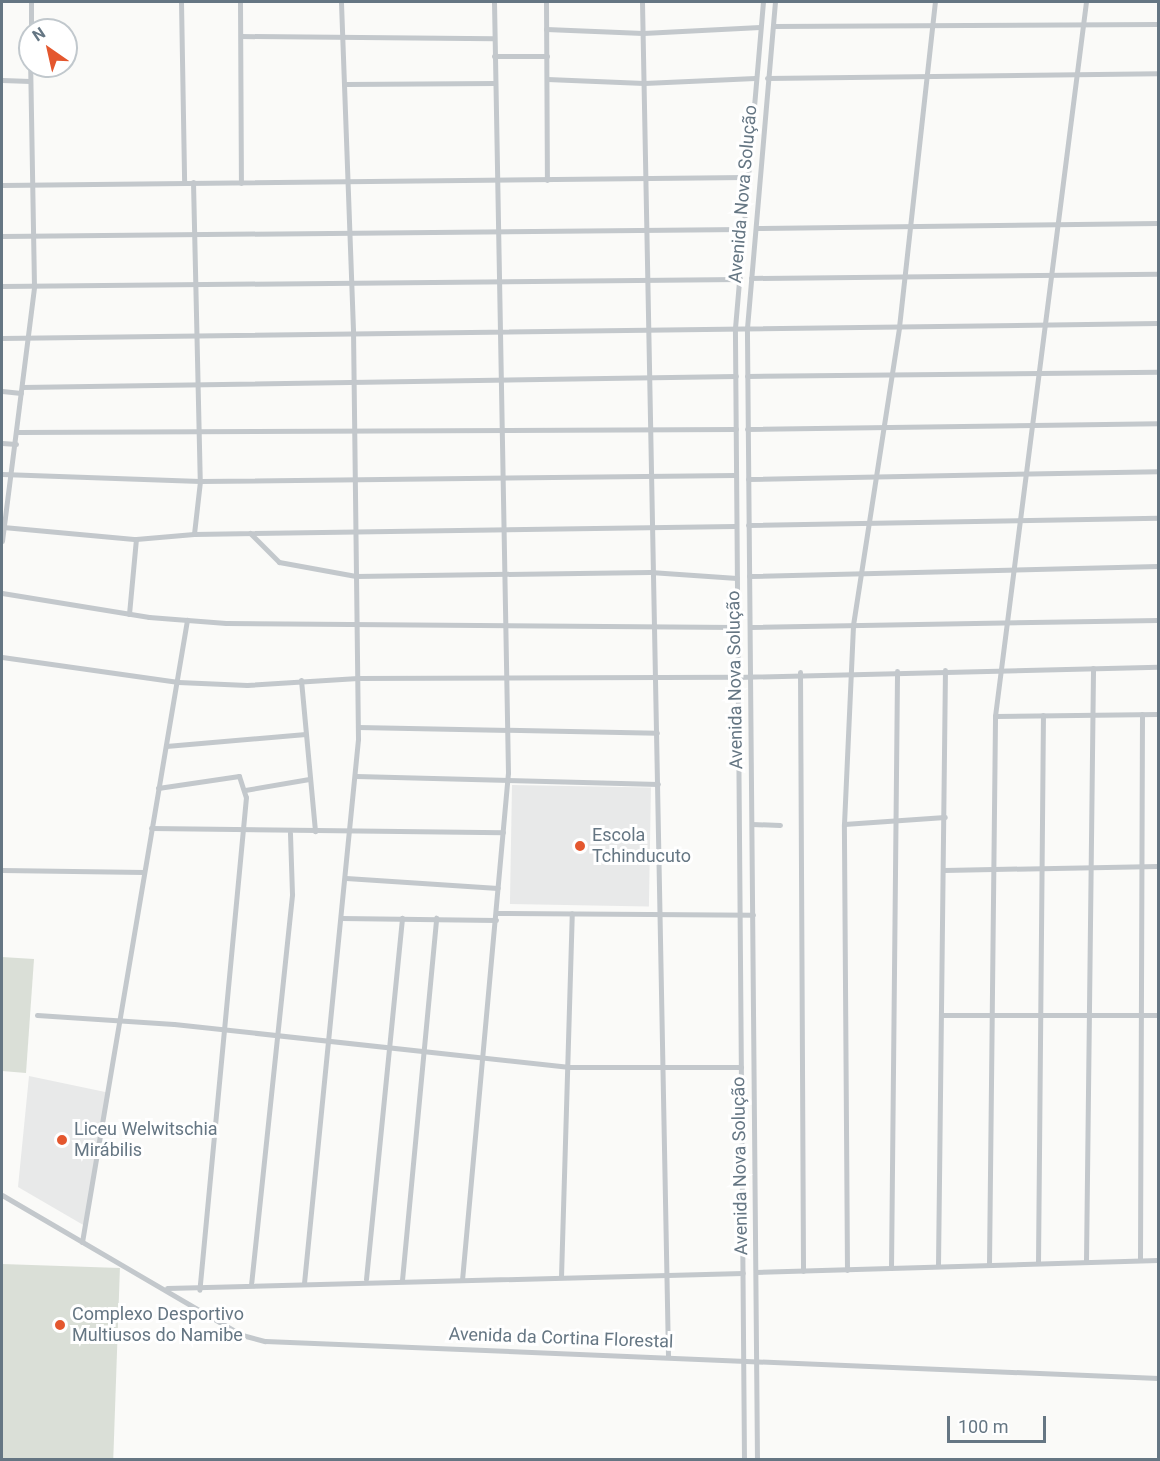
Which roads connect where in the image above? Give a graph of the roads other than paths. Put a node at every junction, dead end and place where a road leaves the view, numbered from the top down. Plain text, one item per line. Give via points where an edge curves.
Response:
1 (31, 2) edge
2 (181, 2) edge
3 (240, 2) edge
4 (341, 2) edge
5 (494, 2) edge
6 (546, 2) edge
7 (642, 2) edge
8 (763, 2) edge
9 (775, 2) edge
10 (935, 2) edge
11 (1086, 2) edge
12 (31, 18) edge
13 (1158, 24) edge
14 (1083, 25) junction
15 (773, 26) junction
16 (932, 26) junction
17 (760, 27) junction
18 (546, 29) junction
19 (344, 33) junction
20 (643, 33) junction
21 (241, 36) junction
22 (494, 38) junction
23 (494, 56) junction
24 (547, 56) junction
25 (1158, 73) edge
26 (1076, 74) junction
27 (927, 76) junction
28 (755, 78) junction
29 (767, 78) junction
30 (547, 79) junction
31 (2, 80) edge
32 (30, 81) joint
33 (495, 83) junction
34 (644, 83) junction
35 (346, 84) junction
36 (746, 177) junction
37 (501, 178) junction
38 (547, 180) junction
39 (349, 181) junction
40 (645, 181) junction
41 (183, 182) junction
42 (193, 182) junction
43 (242, 183) junction
44 (32, 184) junction
45 (2, 185) edge
46 (1158, 223) edge
47 (1055, 225) junction
48 (910, 227) junction
49 (756, 228) junction
50 (743, 229) junction
51 (502, 230) junction
52 (351, 232) junction
53 (645, 232) junction
54 (196, 233) junction
55 (2, 236) edge
56 (36, 236) junction
57 (1158, 274) edge
58 (1050, 276) junction
59 (502, 278) junction
60 (751, 278) junction
61 (903, 278) junction
62 (645, 279) junction
63 (740, 279) junction
64 (352, 280) junction
65 (197, 283) junction
66 (2, 286) edge
67 (34, 286) junction
68 (1158, 323) edge
69 (1045, 324) junction
70 (898, 327) junction
71 (735, 328) junction
72 (747, 328) junction
73 (353, 330) junction
74 (502, 331) junction
75 (646, 331) junction
76 (198, 336) junction
77 (29, 337) junction
78 (2, 338) edge
79 (1038, 372) junction
80 (1158, 372) edge
81 (889, 375) junction
82 (736, 376) junction
83 (747, 376) junction
84 (503, 380) junction
85 (646, 380) junction
86 (352, 381) junction
87 (198, 388) junction
88 (21, 390) junction
89 (2, 391) edge
90 (1031, 421) junction
91 (1158, 423) edge
92 (883, 425) junction
93 (353, 428) junction
94 (505, 429) junction
95 (647, 429) junction
96 (736, 429) junction
97 (747, 429) junction
98 (18, 432) junction
99 (199, 433) junction
100 (2, 443) edge
101 (16, 444) junction
102 (1158, 471) edge
103 (1023, 473) junction
104 (2, 474) edge
105 (12, 474) junction
106 (735, 475) junction
107 (648, 476) junction
108 (876, 476) junction
109 (505, 479) junction
110 (748, 479) junction
111 (355, 480) junction
112 (200, 481) junction
113 (1158, 518) edge
114 (1016, 520) junction
115 (868, 523) junction
116 (748, 525) junction
117 (648, 526) junction
118 (735, 526) junction
119 (3, 527) junction
120 (506, 529) junction
121 (356, 531) junction
122 (250, 533) junction
123 (194, 534) junction
124 (136, 539) junction
125 (2, 541) edge
126 (1158, 566) edge
127 (1011, 567) junction
128 (859, 569) junction
129 (650, 572) junction
130 (507, 574) junction
131 (356, 576) junction
132 (749, 576) junction
133 (737, 578) junction
134 (2, 593) edge
135 (129, 614) junction
136 (187, 620) junction
137 (1158, 620) edge
138 (1006, 622) junction
139 (853, 625) junction
140 (357, 627) junction
141 (736, 627) junction
142 (750, 627) junction
143 (509, 628) junction
144 (651, 628) junction
145 (2, 657) edge
146 (1158, 667) edge
147 (1093, 668) junction
148 (1001, 669) junction
149 (945, 670) junction
150 (897, 671) junction
151 (800, 672) junction
152 (850, 672) junction
153 (750, 676) junction
154 (654, 677) junction
155 (737, 677) junction
156 (358, 678) junction
157 (508, 679) junction
158 (300, 680) junction
159 (178, 682) junction
160 (1142, 714) junction
161 (1158, 714) edge
162 (1042, 715) junction
163 (1092, 715) junction
164 (995, 716) junction
165 (358, 727) junction
166 (508, 727) junction
167 (657, 733) junction
168 (305, 734) junction
169 (166, 746) junction
170 (356, 777) junction
171 (508, 778) junction
172 (309, 779) junction
173 (658, 784) junction
174 (158, 788) junction
175 (244, 790) junction
176 (945, 817) junction
177 (895, 821) junction
178 (752, 824) junction
179 (844, 824) junction
180 (780, 825) dead end
181 (151, 828) junction
182 (351, 830) junction
183 (315, 831) junction
184 (503, 832) junction
185 (242, 833) junction
186 (290, 833) junction
187 (1141, 866) junction
188 (1158, 866) edge
189 (1090, 867) junction
190 (992, 868) junction
191 (1042, 868) junction
192 (2, 870) edge
193 (944, 870) junction
194 (144, 872) junction
195 (346, 878) junction
196 (498, 888) junction
197 (496, 913) junction
198 (572, 913) junction
199 (661, 913) junction
200 (753, 915) junction
201 (740, 916) junction
202 (341, 918) junction
203 (402, 918) junction
204 (436, 918) junction
205 (496, 920) junction
206 (37, 1015) dead end
207 (942, 1015) junction
208 (992, 1015) junction
209 (1089, 1015) junction
210 (1141, 1015) junction
211 (1158, 1015) edge
212 (1039, 1016) junction
213 (122, 1020) junction
214 (224, 1031) junction
215 (278, 1035) junction
216 (329, 1039) junction
217 (389, 1048) junction
218 (424, 1053) junction
219 (481, 1059) junction
220 (662, 1066) junction
221 (570, 1067) junction
222 (741, 1067) junction
223 (2, 1195) edge
224 (82, 1242) junction
225 (1140, 1260) junction
226 (1158, 1260) edge
227 (1086, 1262) junction
228 (1038, 1263) junction
229 (989, 1265) junction
230 (938, 1266) junction
231 (891, 1268) junction
232 (847, 1270) junction
233 (803, 1271) junction
234 (756, 1272) junction
235 (743, 1273) junction
236 (668, 1276) junction
237 (561, 1277) junction
238 (366, 1279) junction
239 (402, 1280) junction
240 (462, 1280) junction
241 (304, 1283) junction
242 (251, 1285) junction
243 (166, 1287) junction
244 (199, 1290) junction
245 (668, 1357) junction
246 (744, 1360) junction
247 (757, 1360) junction
248 (1158, 1378) edge
249 (744, 1460) edge
250 (757, 1460) edge

1 - 12 street
2 - 41 street
3 - 21 street
4 - 19 street
5 - 22 street
6 - 18 street
7 - 20 street
8 - 17 street, Avenida Nova Solução
9 - 15 street, Avenida Nova Solução
10 - 16 street
11 - 14 street
13 - 14 street
14 - 16 street
14 - 26 street
15 - 16 street
15 - 29 street, Avenida Nova Solução
16 - 27 street
17 - 20 street
17 - 28 street, Avenida Nova Solução
18 - 20 street
18 - 24 street
19 - 21 street
19 - 22 street
19 - 35 street
20 - 34 street
21 - 43 street
22 - 23 street
23 - 24 street
23 - 33 street
24 - 30 street
25 - 26 street
26 - 27 street
26 - 47 street
27 - 29 street
27 - 48 street
28 - 34 street
28 - 36 street, Avenida Nova Solução
29 - 49 street, Avenida Nova Solução
30 - 34 street
30 - 38 street
31 - 32 street
32 - 44 street
33 - 35 street
33 - 37 street
34 - 40 street
35 - 39 street
36 - 40 street
36 - 50 street, Avenida Nova Solução
37 - 38 street
37 - 39 street
37 - 51 street
38 - 40 street
39 - 43 street
39 - 52 street
40 - 53 street
41 - 42 street
41 - 44 street
42 - 43 street
42 - 54 street
44 - 45 street
44 - 56 street
46 - 47 street
47 - 48 street
47 - 58 street
48 - 49 street
48 - 61 street
49 - 60 street, Avenida Nova Solução
50 - 53 street
50 - 63 street, Avenida Nova Solução
51 - 52 street
51 - 53 street
51 - 59 street
52 - 54 street
52 - 64 street
53 - 62 street
54 - 56 street
54 - 65 street
55 - 56 street
56 - 67 street
57 - 58 street
58 - 61 street
58 - 69 street
59 - 62 street
59 - 64 street
59 - 74 street
60 - 61 street
60 - 72 street, Avenida Nova Solução
61 - 70 street
62 - 63 street
62 - 75 street
63 - 71 street, Avenida Nova Solução
64 - 65 street
64 - 73 street
65 - 67 street
65 - 76 street
66 - 67 street
67 - 77 street
68 - 69 street
69 - 70 street
69 - 79 street
70 - 72 street
70 - 81 street
71 - 72 street
71 - 75 street
71 - 82 street, Avenida Nova Solução
72 - 83 street, Avenida Nova Solução
73 - 74 street
73 - 76 street
73 - 86 street
74 - 75 street
74 - 84 street
75 - 85 street
76 - 77 street
76 - 87 street
77 - 78 street
77 - 88 street
79 - 80 street
79 - 81 street
79 - 90 street
81 - 83 street
81 - 92 street
82 - 85 street
82 - 96 street, Avenida Nova Solução
83 - 97 street, Avenida Nova Solução
84 - 85 street
84 - 86 street
84 - 94 street
85 - 95 street
86 - 87 street
86 - 93 street
87 - 88 street
87 - 99 street
88 - 89 street
88 - 98 street
90 - 91 street
90 - 92 street
90 - 103 street
92 - 97 street
92 - 108 street
93 - 94 street
93 - 99 street
93 - 111 street
94 - 95 street
94 - 109 street
95 - 96 street
95 - 107 street
96 - 106 street, Avenida Nova Solução
97 - 110 street, Avenida Nova Solução
98 - 99 street
98 - 101 street
99 - 112 street
100 - 101 street
101 - 105 street
102 - 103 street
103 - 108 street
103 - 114 street
104 - 105 street
105 - 112 street
105 - 119 street via 4,494
106 - 107 street
106 - 118 street, Avenida Nova Solução
107 - 109 street
107 - 117 street
108 - 110 street
108 - 115 street
109 - 111 street
109 - 120 street
110 - 116 street, Avenida Nova Solução
111 - 112 street
111 - 121 street
112 - 123 street
113 - 114 street
114 - 115 street
114 - 127 street
115 - 116 street
115 - 128 street
116 - 132 street, Avenida Nova Solução
117 - 118 street
117 - 120 street
117 - 129 street
118 - 133 street, Avenida Nova Solução
119 - 124 street
119 - 125 street
120 - 121 street
120 - 130 street
121 - 122 street
121 - 131 street
122 - 123 street
122 - 131 street via 279,562
123 - 124 street
124 - 135 street
126 - 127 street
127 - 128 street
127 - 138 street
128 - 132 street
128 - 139 street
129 - 130 street
129 - 133 street
129 - 144 street
130 - 131 street
130 - 143 street
131 - 140 street
132 - 142 street, Avenida Nova Solução
133 - 141 street, Avenida Nova Solução
134 - 135 street
135 - 136 street
136 - 140 street
136 - 159 street
137 - 138 street
138 - 139 street
138 - 148 street
139 - 142 street
139 - 152 street
140 - 143 street
140 - 156 street
141 - 144 street
141 - 155 street, Avenida Nova Solução
142 - 153 street, Avenida Nova Solução
143 - 144 street
143 - 157 street
144 - 154 street
145 - 159 street
146 - 147 street
147 - 148 street
147 - 163 street
148 - 149 street
148 - 164 street
149 - 150 street
149 - 176 street
150 - 152 street
150 - 177 street
151 - 152 street
151 - 153 street
151 - 233 street
152 - 179 street
153 - 155 street
153 - 178 street, Avenida Nova Solução
154 - 155 street
154 - 157 street
154 - 167 street
155 - 201 street, Avenida Nova Solução
156 - 157 street
156 - 158 street
156 - 165 street
157 - 166 street
158 - 159 street
158 - 168 street
159 - 169 street
160 - 161 street
160 - 163 street
160 - 187 street
162 - 163 street
162 - 164 street
162 - 191 street
163 - 189 street
164 - 190 street
165 - 166 street
165 - 170 street
166 - 167 street
166 - 171 street
167 - 173 street
168 - 169 street
168 - 172 street
169 - 174 street
170 - 171 street
170 - 182 street
171 - 173 street
171 - 184 street
172 - 175 street
172 - 183 street
173 - 199 street
174 - 175 street via 239,776
174 - 181 street
175 - 185 street via 247,827
176 - 177 street
176 - 193 street
177 - 179 street
177 - 231 street
178 - 180 street
178 - 200 street, Avenida Nova Solução
179 - 232 street
181 - 185 street
181 - 194 street
182 - 183 street
182 - 184 street
182 - 195 street
183 - 186 street
184 - 196 street
185 - 186 street
185 - 214 street
186 - 215 street via 292,894
187 - 188 street
187 - 189 street
187 - 210 street
189 - 191 street
189 - 209 street
190 - 191 street
190 - 193 street
190 - 208 street
191 - 212 street
192 - 194 street
193 - 207 street
194 - 213 street
195 - 196 street
195 - 202 street
196 - 197 street
197 - 198 street
197 - 205 street
198 - 199 street
198 - 221 street
199 - 201 street
199 - 220 street
200 - 201 street
200 - 234 street, Avenida Nova Solução
201 - 222 street, Avenida Nova Solução
202 - 203 street
202 - 216 street
203 - 204 street
203 - 217 street
204 - 205 street
204 - 218 street
205 - 219 street
206 - 213 street
207 - 208 street
207 - 230 street
208 - 212 street
208 - 229 street
209 - 210 street
209 - 212 street
209 - 227 street
210 - 211 street
210 - 225 street
212 - 228 street
213 - 214 street
213 - 224 street
214 - 215 street
214 - 244 street
215 - 216 street
215 - 242 street
216 - 217 street
216 - 241 street
217 - 218 street
217 - 238 street
218 - 219 street
218 - 239 street
219 - 221 street
219 - 240 street
220 - 221 street
220 - 222 street
220 - 236 street
221 - 237 street
222 - 235 street, Avenida Nova Solução
223 - 224 street, Avenida da Cortina Florestal
224 - 243 street, Avenida da Cortina Florestal
225 - 226 street
225 - 227 street
227 - 228 street
228 - 229 street
229 - 230 street
230 - 231 street
231 - 232 street
232 - 233 street
233 - 234 street
234 - 247 street, Avenida Nova Solução
235 - 236 street
235 - 246 street, Avenida Nova Solução
236 - 237 street
236 - 245 street
237 - 240 street
238 - 239 street
238 - 241 street
239 - 240 street
241 - 242 street
242 - 244 street
243 - 244 street
243 - 245 street, Avenida da Cortina Florestal via 242,1335 265,1341
245 - 246 street, Avenida da Cortina Florestal
246 - 247 street, Avenida da Cortina Florestal
246 - 249 street, Avenida Nova Solução
247 - 248 street, Avenida da Cortina Florestal
247 - 250 street, Avenida Nova Solução

